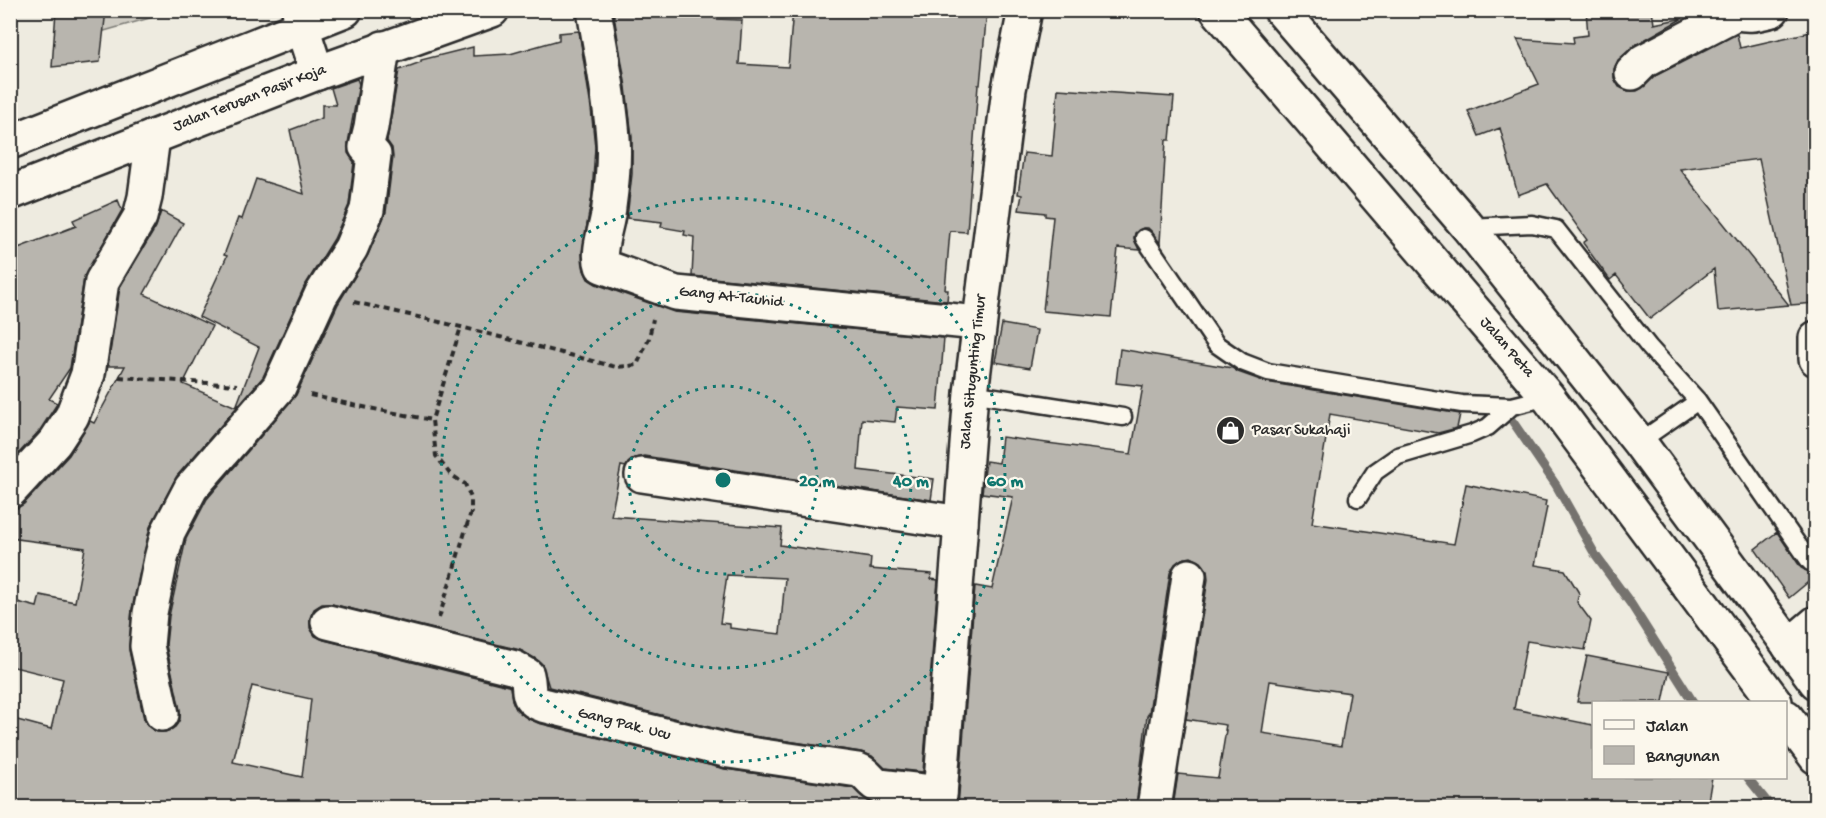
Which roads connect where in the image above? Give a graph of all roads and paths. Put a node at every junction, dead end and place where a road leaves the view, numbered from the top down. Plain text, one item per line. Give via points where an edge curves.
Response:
1 (345, 10) edge
2 (492, 10) edge
3 (594, 10) edge
4 (1025, 10) edge
5 (1217, 10) edge
6 (1281, 10) edge
7 (1772, 10) edge
8 (1734, 12) edge
9 (300, 15) edge
10 (383, 48) junction
11 (317, 73) junction
12 (1632, 73) dead end
13 (153, 137) junction
14 (10, 142) edge
15 (10, 193) edge
16 (1468, 227) junction
17 (1144, 238) dead end
18 (661, 288) junction
19 (321, 295) junction
20 (978, 323) junction
21 (461, 327) junction
22 (1815, 338) edge
23 (1815, 360) edge
24 (970, 393) junction
25 (1548, 397) junction
26 (1698, 401) junction
27 (1512, 406) junction
28 (1123, 417) dead end
29 (1639, 442) junction
30 (642, 475) dead end
31 (10, 491) edge
32 (1358, 498) dead end
33 (961, 523) junction
34 (1810, 562) dead end
35 (1188, 576) dead end
36 (328, 622) dead end
37 (1815, 623) edge
38 (1789, 646) junction
39 (431, 647) junction
40 (1815, 682) edge
41 (1774, 701) edge
42 (162, 714) dead end
43 (1787, 720) edge
44 (1815, 757) edge
45 (940, 800) edge
46 (1154, 807) edge

1 - 9 street
2 - 10 street, Jalan Terusan Pasir Koja
3 - 18 street, Gang At-Tauhid via 613,140 612,187 600,259 602,266
4 - 20 street, Jalan Situgunting Timur via 1009,89
5 - 25 street, Jalan Peta
6 - 16 street
7 - 8 street via 1746,15
8 - 12 street via 1644,61
9 - 11 street
9 - 14 street
10 - 11 street, Jalan Terusan Pasir Koja
10 - 19 street via 366,147 374,155 367,210 351,248
11 - 13 street, Jalan Terusan Pasir Koja
13 - 15 street, Jalan Terusan Pasir Koja
13 - 31 street via 140,217 102,281 88,374 72,416 55,442
16 - 26 lane via 1532,224 1556,229 1649,347
16 - 29 street
17 - 27 lane via 1216,344 1242,363 1268,372 1462,404
18 - 20 street, Gang At-Tauhid via 676,293
18 - 21 path via 649,338 637,365 616,367
19 - 21 path
19 - 42 street via 279,387 191,488 168,532 150,613 147,646
20 - 24 street, Jalan Situgunting Timur
21 - 39 path via 432,420 436,456 450,474 465,484 471,512
22 - 23 street
24 - 28 lane
24 - 33 street, Jalan Situgunting Timur
25 - 27 lane
25 - 41 street, Jalan Peta
26 - 29 lane
26 - 34 lane
27 - 32 lane via 1472,434 1398,456 1375,472
29 - 38 street
30 - 33 street
33 - 45 street, Jalan Situgunting Timur
35 - 46 street
36 - 39 street, Gang Pak. Ucu
37 - 38 street
38 - 40 street
39 - 45 street, Gang Pak. Ucu via 515,668 527,675 529,696 543,705 729,751 858,770 879,786
43 - 44 street

